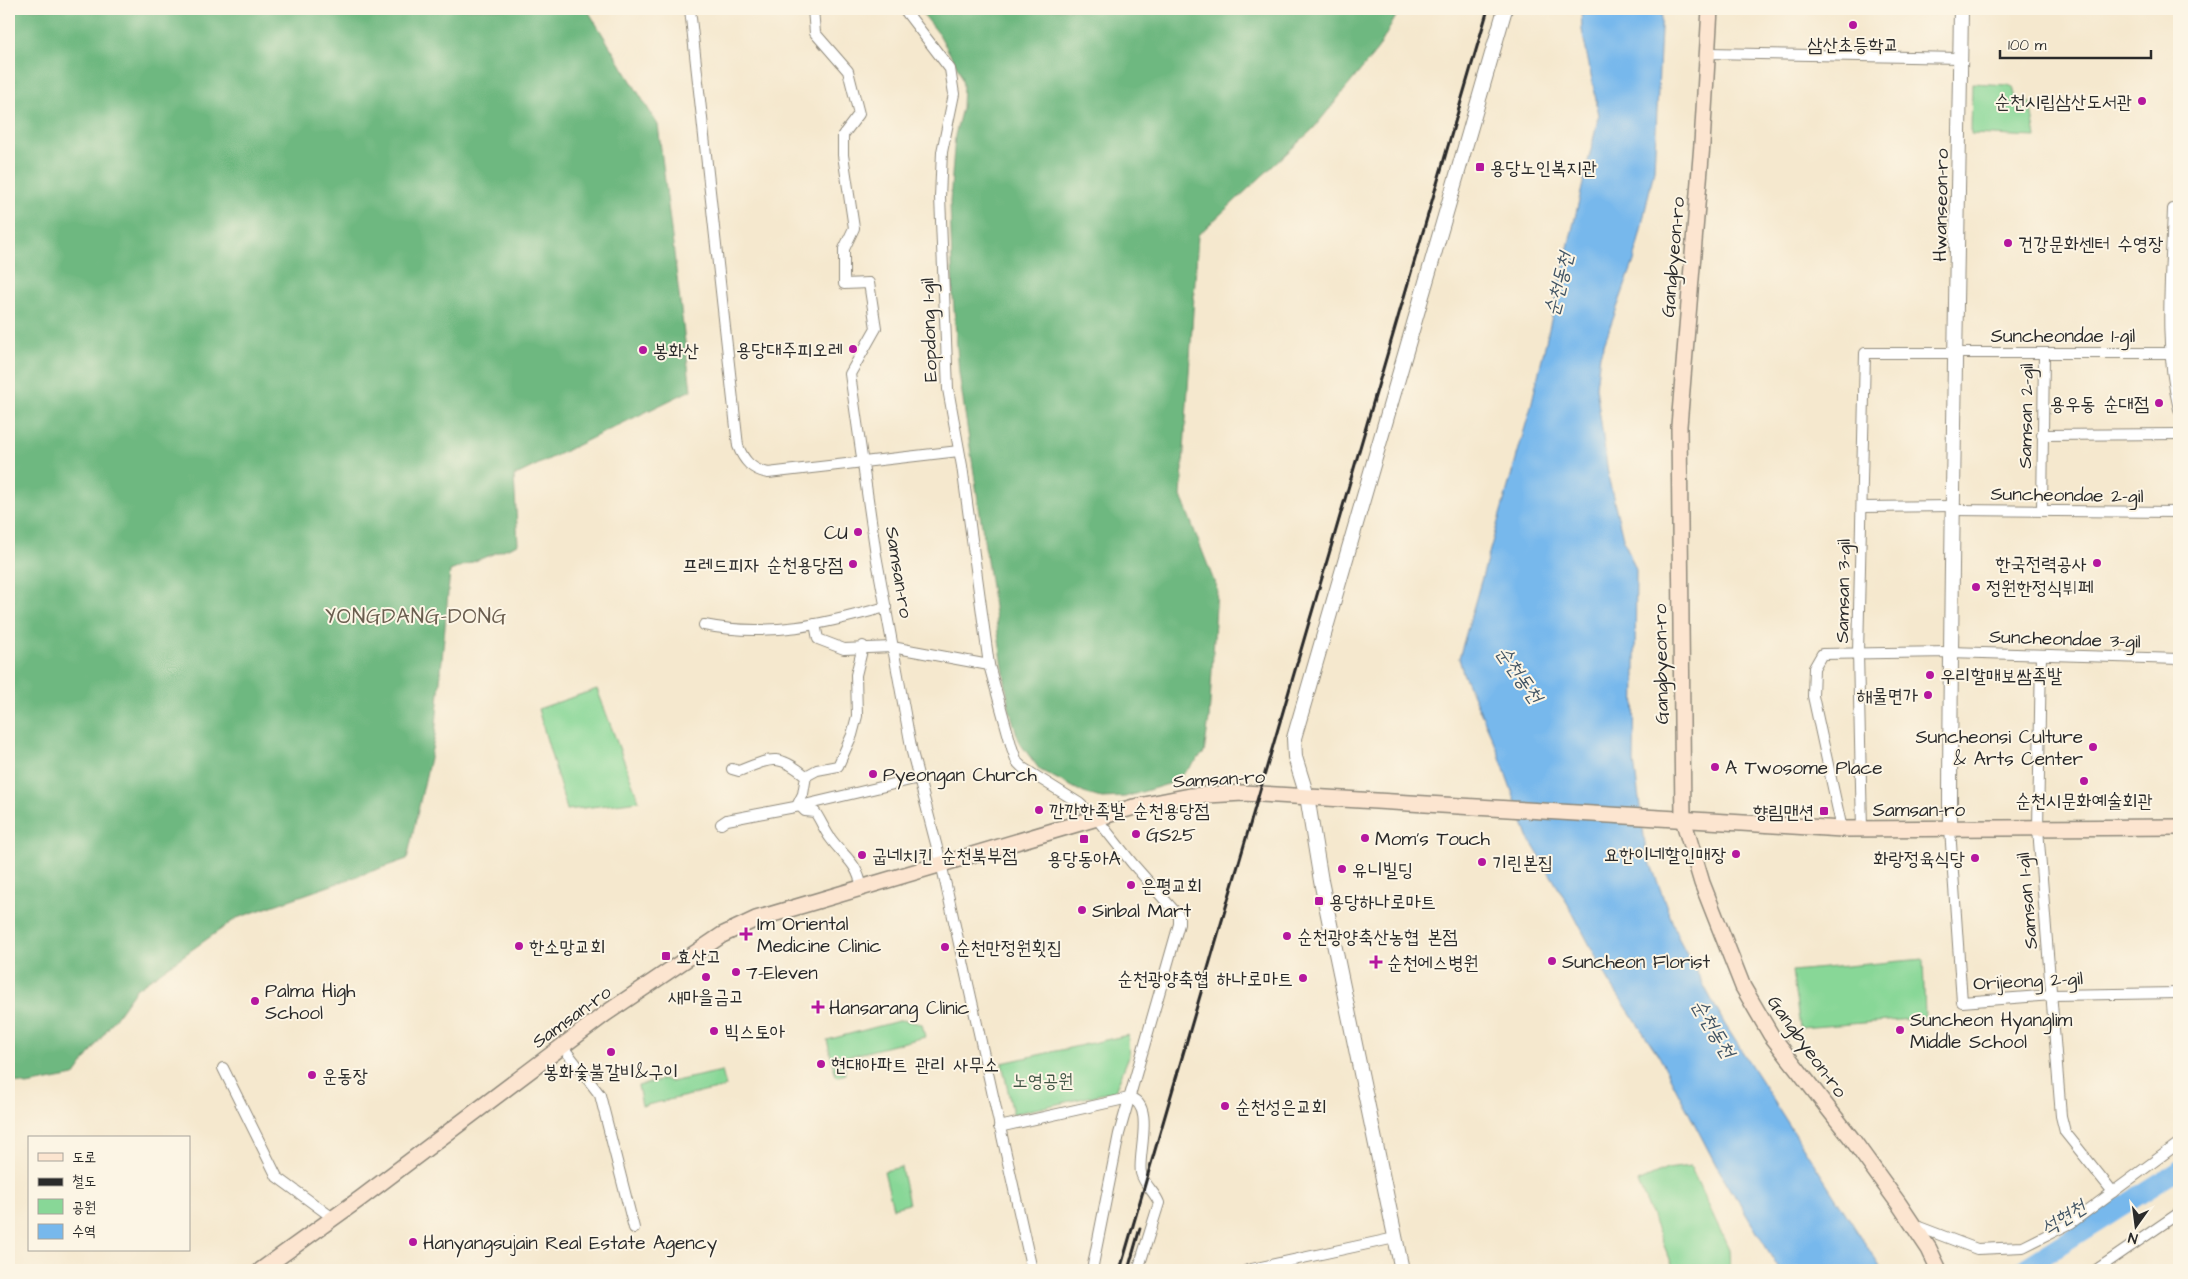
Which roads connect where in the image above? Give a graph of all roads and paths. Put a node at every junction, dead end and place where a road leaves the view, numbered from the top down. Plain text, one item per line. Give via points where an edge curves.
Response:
1 (690, 9) edge
2 (812, 9) edge
3 (904, 9) edge
4 (1506, 9) edge
5 (1710, 9) edge
6 (1961, 9) edge
7 (1708, 53) junction
8 (1960, 58) junction
9 (2179, 210) edge
10 (1956, 353) junction
11 (2044, 353) junction
12 (2174, 353) edge
13 (2179, 409) edge
14 (2179, 434) edge
15 (2042, 435) junction
16 (960, 452) junction
17 (863, 463) junction
18 (1862, 507) junction
19 (1954, 508) junction
20 (2042, 510) junction
21 (2179, 512) edge
22 (886, 607) junction
23 (815, 624) junction
24 (704, 625) dead end
25 (863, 646) junction
26 (892, 647) junction
27 (1950, 652) junction
28 (1858, 653) junction
29 (2041, 655) junction
30 (2179, 658) edge
31 (989, 665) junction
32 (732, 769) dead end
33 (806, 776) junction
34 (919, 778) junction
35 (1307, 796) junction
36 (800, 806) junction
37 (1097, 819) junction
38 (1683, 819) junction
39 (722, 824) dead end
40 (2179, 827) edge
41 (2038, 828) junction
42 (1842, 829) junction
43 (1862, 829) junction
44 (1950, 829) junction
45 (941, 863) junction
46 (862, 888) junction
47 (2179, 992) edge
48 (2052, 995) junction
49 (562, 1046) junction
50 (223, 1068) dead end
51 (1129, 1098) junction
52 (999, 1127) junction
53 (2179, 1144) edge
54 (2113, 1192) junction
55 (2179, 1213) edge
56 (333, 1218) junction
57 (1914, 1225) junction
58 (634, 1228) dead end
59 (1395, 1238) junction
60 (261, 1270) edge
61 (1032, 1270) edge
62 (1092, 1270) edge
63 (1138, 1270) edge
64 (1247, 1270) edge
65 (1402, 1270) edge
66 (1939, 1270) edge
67 (2096, 1270) edge

1 - 17 street via 738,446 743,457 757,471 768,473
2 - 17 street, Samsan-ro via 815,32 848,71 858,114 843,134 842,154 854,228 844,249 844,284 869,284 876,328 850,374
3 - 16 street, Eopdong 1-gil via 950,69 953,81 952,106 942,152 940,197 948,389
4 - 35 street via 1296,729 1295,757
5 - 7 main road, Gangbyeon-ro
6 - 8 street, Hwanseon-ro
7 - 8 street
7 - 38 main road, Gangbyeon-ro via 1680,418 1678,508
8 - 10 street, Hwanseon-ro
9 - 12 street via 2173,209
10 - 11 street, Suncheondae 1-gil
10 - 18 street, Samsan 3-gil via 1864,353
10 - 19 street, Hwanseon-ro
11 - 12 street, Suncheondae 1-gil
11 - 15 street, Samsan 2-gil
12 - 13 street via 2172,380
14 - 15 street
15 - 20 street, Samsan 2-gil
16 - 17 street
16 - 31 street, Eopdong 1-gil
17 - 22 street, Samsan-ro
18 - 19 street
18 - 28 street, Samsan 3-gil
19 - 20 street, Suncheondae 2-gil
19 - 27 street, Hwanseon-ro
20 - 21 street, Suncheondae 2-gil
22 - 23 street
22 - 26 street, Samsan-ro
23 - 24 street via 764,632
23 - 25 street via 818,639 844,649
25 - 26 street
25 - 33 street via 856,675 857,716 845,754 838,766 816,770
26 - 31 street
26 - 34 street, Samsan-ro
27 - 28 street
27 - 29 street, Suncheondae 3-gil
27 - 44 street, Hwanseon-ro
28 - 42 street via 1822,654 1814,668 1813,696
28 - 43 street, Samsan 3-gil
29 - 30 street, Suncheondae 3-gil
29 - 41 street
31 - 37 street, Eopdong 1-gil via 1017,762 1079,802
32 - 33 street via 739,771 759,761 782,760
33 - 36 street
34 - 36 street
34 - 45 street, Samsan-ro
35 - 37 main road, Samsan-ro via 1243,793 1190,796 1134,807
35 - 38 main road, Samsan-ro
35 - 59 street via 1321,881
36 - 39 street via 727,820
36 - 46 street via 805,811 814,812 831,839 850,859 859,873
37 - 45 main road, Samsan-ro
37 - 51 street, Eopdong 1-gil via 1179,916
38 - 42 main road, Samsan-ro
38 - 57 main road, Gangbyeon-ro via 1705,892 1743,987 1771,1035
40 - 41 main road, Samsan-ro
41 - 44 main road, Samsan-ro
41 - 48 street, Samsan 1-gil
42 - 43 main road, Samsan-ro
43 - 44 main road, Samsan-ro
44 - 48 street, Orijeong 2-gil via 1962,1002
45 - 46 main road, Samsan-ro
45 - 52 street
46 - 49 main road, Samsan-ro via 756,919 722,935
47 - 48 street, Orijeong 2-gil
48 - 54 street, Samsan 1-gil via 2065,1132
49 - 56 main road, Samsan-ro
49 - 58 street via 600,1095
50 - 56 street via 276,1177
51 - 52 street
51 - 62 street
51 - 63 street via 1137,1103 1144,1122 1141,1175 1159,1203
52 - 61 street
53 - 54 street
54 - 57 street via 2070,1223 2023,1247 1978,1248
55 - 67 street
56 - 60 main road, Samsan-ro
57 - 66 main road, Gangbyeon-ro
59 - 64 street
59 - 65 street

